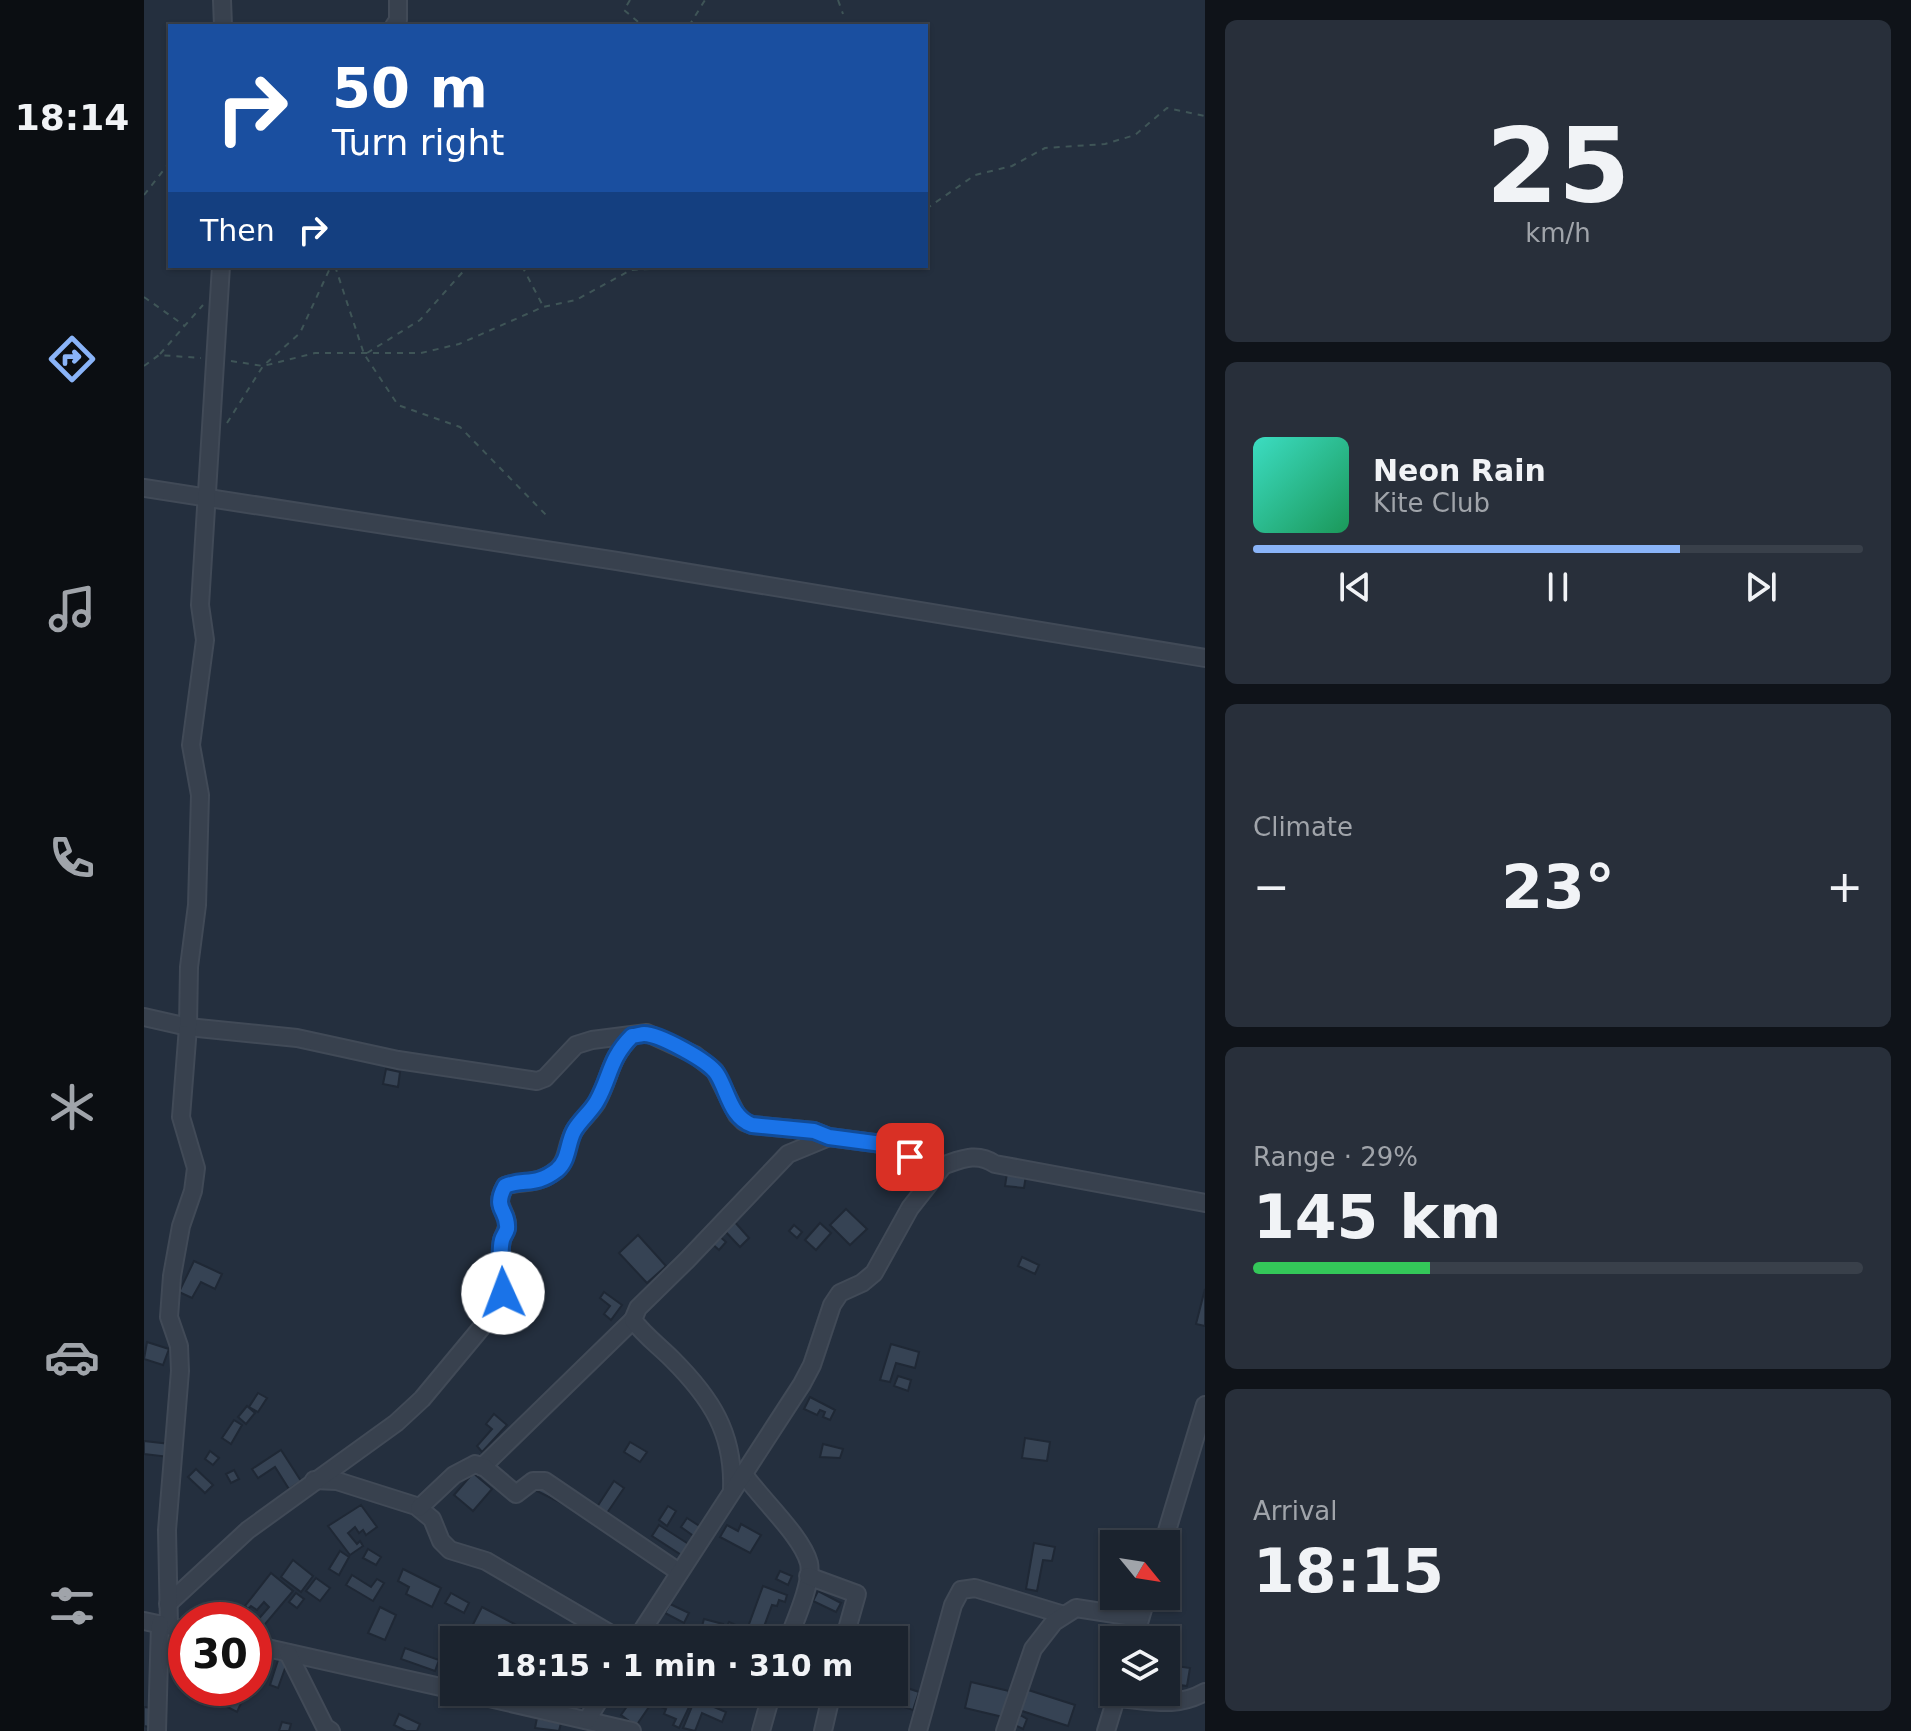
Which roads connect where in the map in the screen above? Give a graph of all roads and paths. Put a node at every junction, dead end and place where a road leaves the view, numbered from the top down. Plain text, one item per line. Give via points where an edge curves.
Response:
1 (398, 0) edge
2 (630, 0) edge
3 (705, 0) edge
4 (838, 0) edge
5 (221, 1) edge
6 (843, 14) dead end
7 (223, 24) edge
8 (395, 24) edge
9 (641, 24) edge
10 (690, 24) edge
11 (1205, 116) edge
12 (168, 165) edge
13 (144, 195) edge
14 (928, 208) edge
15 (221, 268) edge
16 (234, 268) edge
17 (332, 268) edge
18 (334, 268) edge
19 (466, 268) edge
20 (523, 268) edge
21 (667, 268) edge
22 (222, 283) junction
23 (144, 297) edge
24 (204, 305) dead end
25 (543, 307) junction
26 (186, 327) junction
27 (364, 354) junction
28 (159, 355) junction
29 (214, 359) junction
30 (144, 366) edge
31 (263, 366) junction
32 (212, 446) junction
33 (144, 488) edge
34 (209, 497) junction
35 (548, 517) dead end
36 (1205, 658) edge
37 (144, 1017) edge
38 (188, 1027) junction
39 (632, 1036) junction
40 (829, 1137) junction
41 (943, 1166) junction
42 (1205, 1203) edge
43 (633, 1320) junction
44 (1205, 1405) edge
45 (482, 1467) junction
46 (743, 1473) junction
47 (314, 1480) junction
48 (732, 1491) junction
49 (419, 1508) junction
50 (1167, 1530) edge
51 (679, 1572) junction
52 (808, 1576) junction
53 (170, 1602) edge
54 (168, 1604) joint
55 (1143, 1610) edge
56 (1064, 1615) junction
57 (1140, 1618) junction
58 (165, 1625) edge
59 (597, 1626) edge
60 (645, 1626) edge
61 (792, 1626) edge
62 (848, 1626) edge
63 (1138, 1626) edge
64 (272, 1649) edge
65 (288, 1653) junction
66 (440, 1687) edge
67 (1205, 1692) edge
68 (1180, 1702) edge
69 (514, 1706) edge
70 (592, 1706) edge
71 (768, 1706) edge
72 (829, 1706) edge
73 (1114, 1706) edge
74 (577, 1723) edge
75 (157, 1731) edge
76 (331, 1731) edge
77 (632, 1731) edge
78 (761, 1731) edge
79 (823, 1731) edge
80 (918, 1731) edge
81 (1005, 1731) edge
82 (1106, 1731) edge

1 - 8 street
2 - 9 path via 624,10
3 - 10 path
4 - 6 path
5 - 7 street
11 - 14 path via 1167,108 1135,135 1105,144 1045,148 1012,166 975,175
12 - 13 path
15 - 22 street
16 - 22 street
17 - 31 path via 300,333
18 - 27 path
19 - 27 path via 420,320
20 - 25 path
21 - 25 path via 631,270 576,300
22 - 29 street
23 - 26 path
24 - 26 path
25 - 27 path via 459,344 421,353
26 - 28 path
27 - 31 path via 315,353
27 - 35 path via 398,405 460,427
28 - 29 path
28 - 30 path
29 - 31 path
29 - 32 street
31 - 32 path
32 - 34 street
33 - 34 street
34 - 36 street
34 - 38 street via 200,605 205,640 191,745 200,795
37 - 38 street
38 - 39 street via 297,1038 537,1081 576,1045
38 - 54 street via 181,1117 196,1168 181,1226 169,1317 179,1346 180,1371 167,1530
39 - 40 street via 647,1033 695,1055 715,1071 744,1122
39 - 47 street via 611,1062 597,1102 574,1132 559,1169 531,1184 505,1186 500,1195 507,1224 501,1304 422,1399
40 - 41 street via 882,1144 924,1166
40 - 43 street via 788,1154 638,1308
41 - 42 street via 986,1158 995,1164
41 - 46 street via 910,1208 874,1273 840,1293 832,1305 802,1384
43 - 45 street
43 - 48 street via 698,1388 721,1422 733,1461
44 - 50 street
45 - 49 street via 466,1467
45 - 51 street via 516,1494 533,1481 545,1481
46 - 48 street
46 - 52 street via 799,1542
47 - 49 street via 357,1486
47 - 53 street via 248,1530
48 - 51 street
49 - 59 street via 450,1550 486,1561
51 - 60 street
52 - 61 street
52 - 62 street via 857,1594
54 - 58 street
55 - 57 street
56 - 57 street via 1076,1608
56 - 80 street via 975,1588 961,1590
56 - 81 street via 1033,1649
57 - 63 street
58 - 75 street
64 - 65 street
65 - 66 street
65 - 76 street
67 - 68 street
69 - 74 street
70 - 74 street
71 - 78 street
72 - 79 street
73 - 82 street
74 - 77 street

